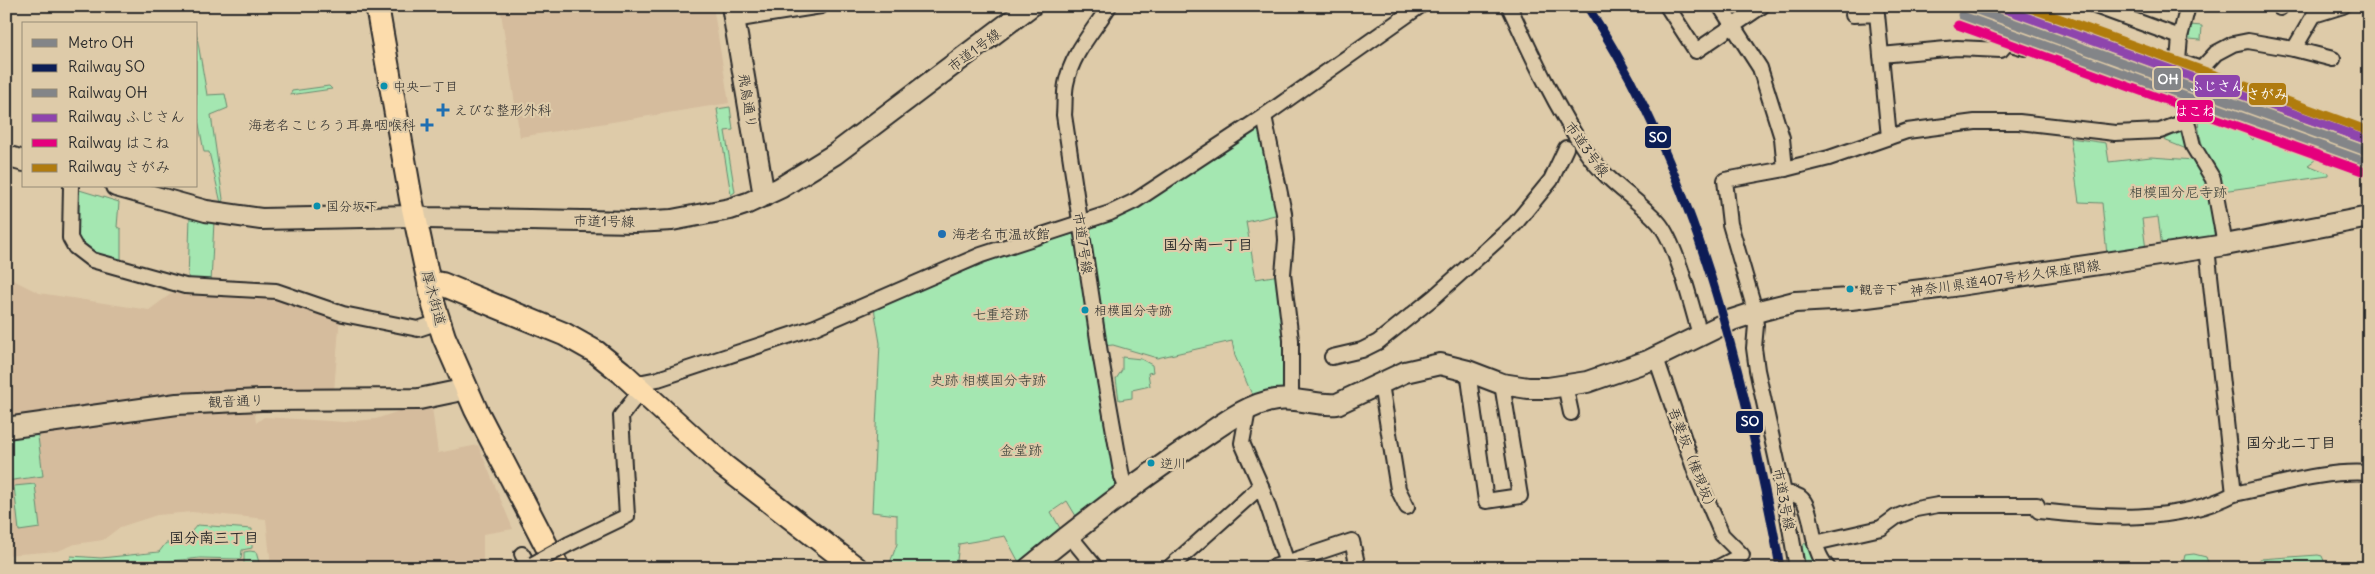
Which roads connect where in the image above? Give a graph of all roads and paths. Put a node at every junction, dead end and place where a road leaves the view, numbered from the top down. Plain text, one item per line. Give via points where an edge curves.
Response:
1 (377, 6) edge
2 (820, 6) edge
3 (1031, 6) edge
4 (1109, 6) edge
5 (1420, 6) edge
6 (1509, 6) edge
7 (1667, 6) edge
8 (1720, 6) edge
9 (1762, 6) edge
10 (2095, 6) edge
11 (2188, 6) edge
12 (2343, 6) edge
13 (2313, 11) edge
14 (733, 13) edge
15 (1853, 16) edge
16 (1733, 26) junction
17 (2180, 37) junction
18 (2025, 48) dead end
19 (2294, 49) junction
20 (1881, 56) junction
21 (2333, 59) dead end
22 (2201, 69) junction
23 (1264, 116) junction
24 (2188, 121) junction
25 (1889, 137) junction
26 (1566, 148) dead end
27 (6, 156) edge
28 (22, 160) edge
29 (1785, 169) junction
30 (71, 188) edge
31 (123, 188) edge
32 (764, 196) junction
33 (414, 216) junction
34 (2369, 217) edge
35 (1080, 223) junction
36 (2216, 247) junction
37 (429, 282) junction
38 (1753, 313) junction
39 (439, 322) junction
40 (1700, 335) junction
41 (1332, 357) dead end
42 (1656, 358) junction
43 (1468, 371) junction
44 (1381, 384) junction
45 (1502, 384) junction
46 (1565, 385) junction
47 (637, 387) junction
48 (467, 389) junction
49 (1291, 399) junction
50 (1248, 410) junction
51 (1571, 413) dead end
52 (6, 428) edge
53 (2369, 472) edge
54 (1261, 486) junction
55 (1127, 489) junction
56 (1784, 493) junction
57 (2234, 494) junction
58 (1407, 507) dead end
59 (1069, 534) junction
60 (1815, 542) junction
61 (522, 554) dead end
62 (1286, 563) junction
63 (1177, 565) edge
64 (531, 566) edge
65 (558, 568) edge
66 (856, 568) edge
67 (1029, 568) edge
68 (1096, 568) edge
69 (1271, 568) edge
70 (1358, 568) edge
71 (1717, 568) edge
72 (1797, 568) edge
73 (1828, 568) edge

1 - 33 main road, 厚木街道
2 - 14 street
3 - 32 main road, 市道1号線 via 858,138
4 - 35 street, 市道7号線 via 1071,63 1065,85 1064,115
5 - 23 street
6 - 40 street, 市道3号線 via 1564,118 1588,155 1612,183 1658,223 1669,239
7 - 16 street via 1696,51
8 - 16 street
9 - 16 street
10 - 17 street
11 - 17 street
12 - 13 street
13 - 19 street
14 - 32 main road, 飛鳥通り
15 - 20 street via 1877,14
16 - 29 street via 1760,68 1782,138
17 - 22 street via 2178,61
18 - 20 street via 2007,43 2001,50 1957,48
19 - 21 street
19 - 22 street via 2248,41 2233,44 2216,53
20 - 25 street
22 - 24 street
23 - 35 street via 1135,201 1110,214
23 - 49 street via 1284,213 1283,274 1291,340
24 - 25 street via 2160,131 2115,133 2019,122 1975,122 1907,131
24 - 36 street via 2193,146 2213,179
25 - 29 street
26 - 41 street via 1543,192 1503,236 1378,342 1362,350
27 - 28 main road
29 - 38 street, 市道3号線 via 1725,180 1730,224
30 - 39 street via 70,238 74,247 92,260 185,286 276,291 343,314 418,329
31 - 33 main road, 市道1号線 via 206,211 261,219
32 - 33 main road, 市道1号線 via 730,209 672,220 635,222
33 - 37 main road, 厚木街道
34 - 36 main road, 神奈川県道407号杉久保座間線
35 - 47 street via 972,258 815,327
35 - 55 street, 市道7号線 via 1100,353 1122,477
36 - 38 main road, 神奈川県道407号杉久保座間線 via 1946,287 1795,302
36 - 57 street
37 - 39 main road, 厚木街道
37 - 47 main road via 442,284 564,334 596,352
38 - 40 main road, 神奈川県道407号杉久保座間線
38 - 56 street, 市道3号線 via 1757,370
39 - 48 main road, 厚木街道
40 - 42 main road, 神奈川県道407号杉久保座間線
42 - 46 main road, 神奈川県道407号杉久保座間線 via 1618,373
42 - 71 street, 吾妻坂（権現坂） via 1696,474 1722,535 1742,555
43 - 44 main road, 神奈川県道407号杉久保座間線 via 1440,364 1405,372
43 - 45 main road, 神奈川県道407号杉久保座間線
43 - 45 street via 1486,501 1520,496
44 - 49 main road, 神奈川県道407号杉久保座間線 via 1337,404
44 - 58 street via 1398,489
45 - 46 main road, 神奈川県道407号杉久保座間線 via 1528,388
46 - 51 street
47 - 64 street, bridge via 621,416 627,516
47 - 66 main road via 724,466
48 - 52 main road, 観音通り via 419,399 177,404
48 - 65 main road, 厚木街道
49 - 50 main road, 神奈川県道407号杉久保座間線 via 1275,400
50 - 54 street via 1242,442
50 - 55 main road, 神奈川県道407号杉久保座間線
53 - 57 street via 2308,478
54 - 62 street
54 - 63 street
55 - 59 main road, 神奈川県道407号杉久保座間線
56 - 60 street via 1795,494 1802,499
56 - 72 street, 市道3号線
57 - 60 street via 2223,500 2174,512 2104,517 2039,511 2036,505 1938,505 1896,517 1881,528
59 - 67 main road, 神奈川県道407号杉久保座間線
59 - 68 street
60 - 73 street
61 - 64 street
62 - 69 street
62 - 70 street via 1352,541

